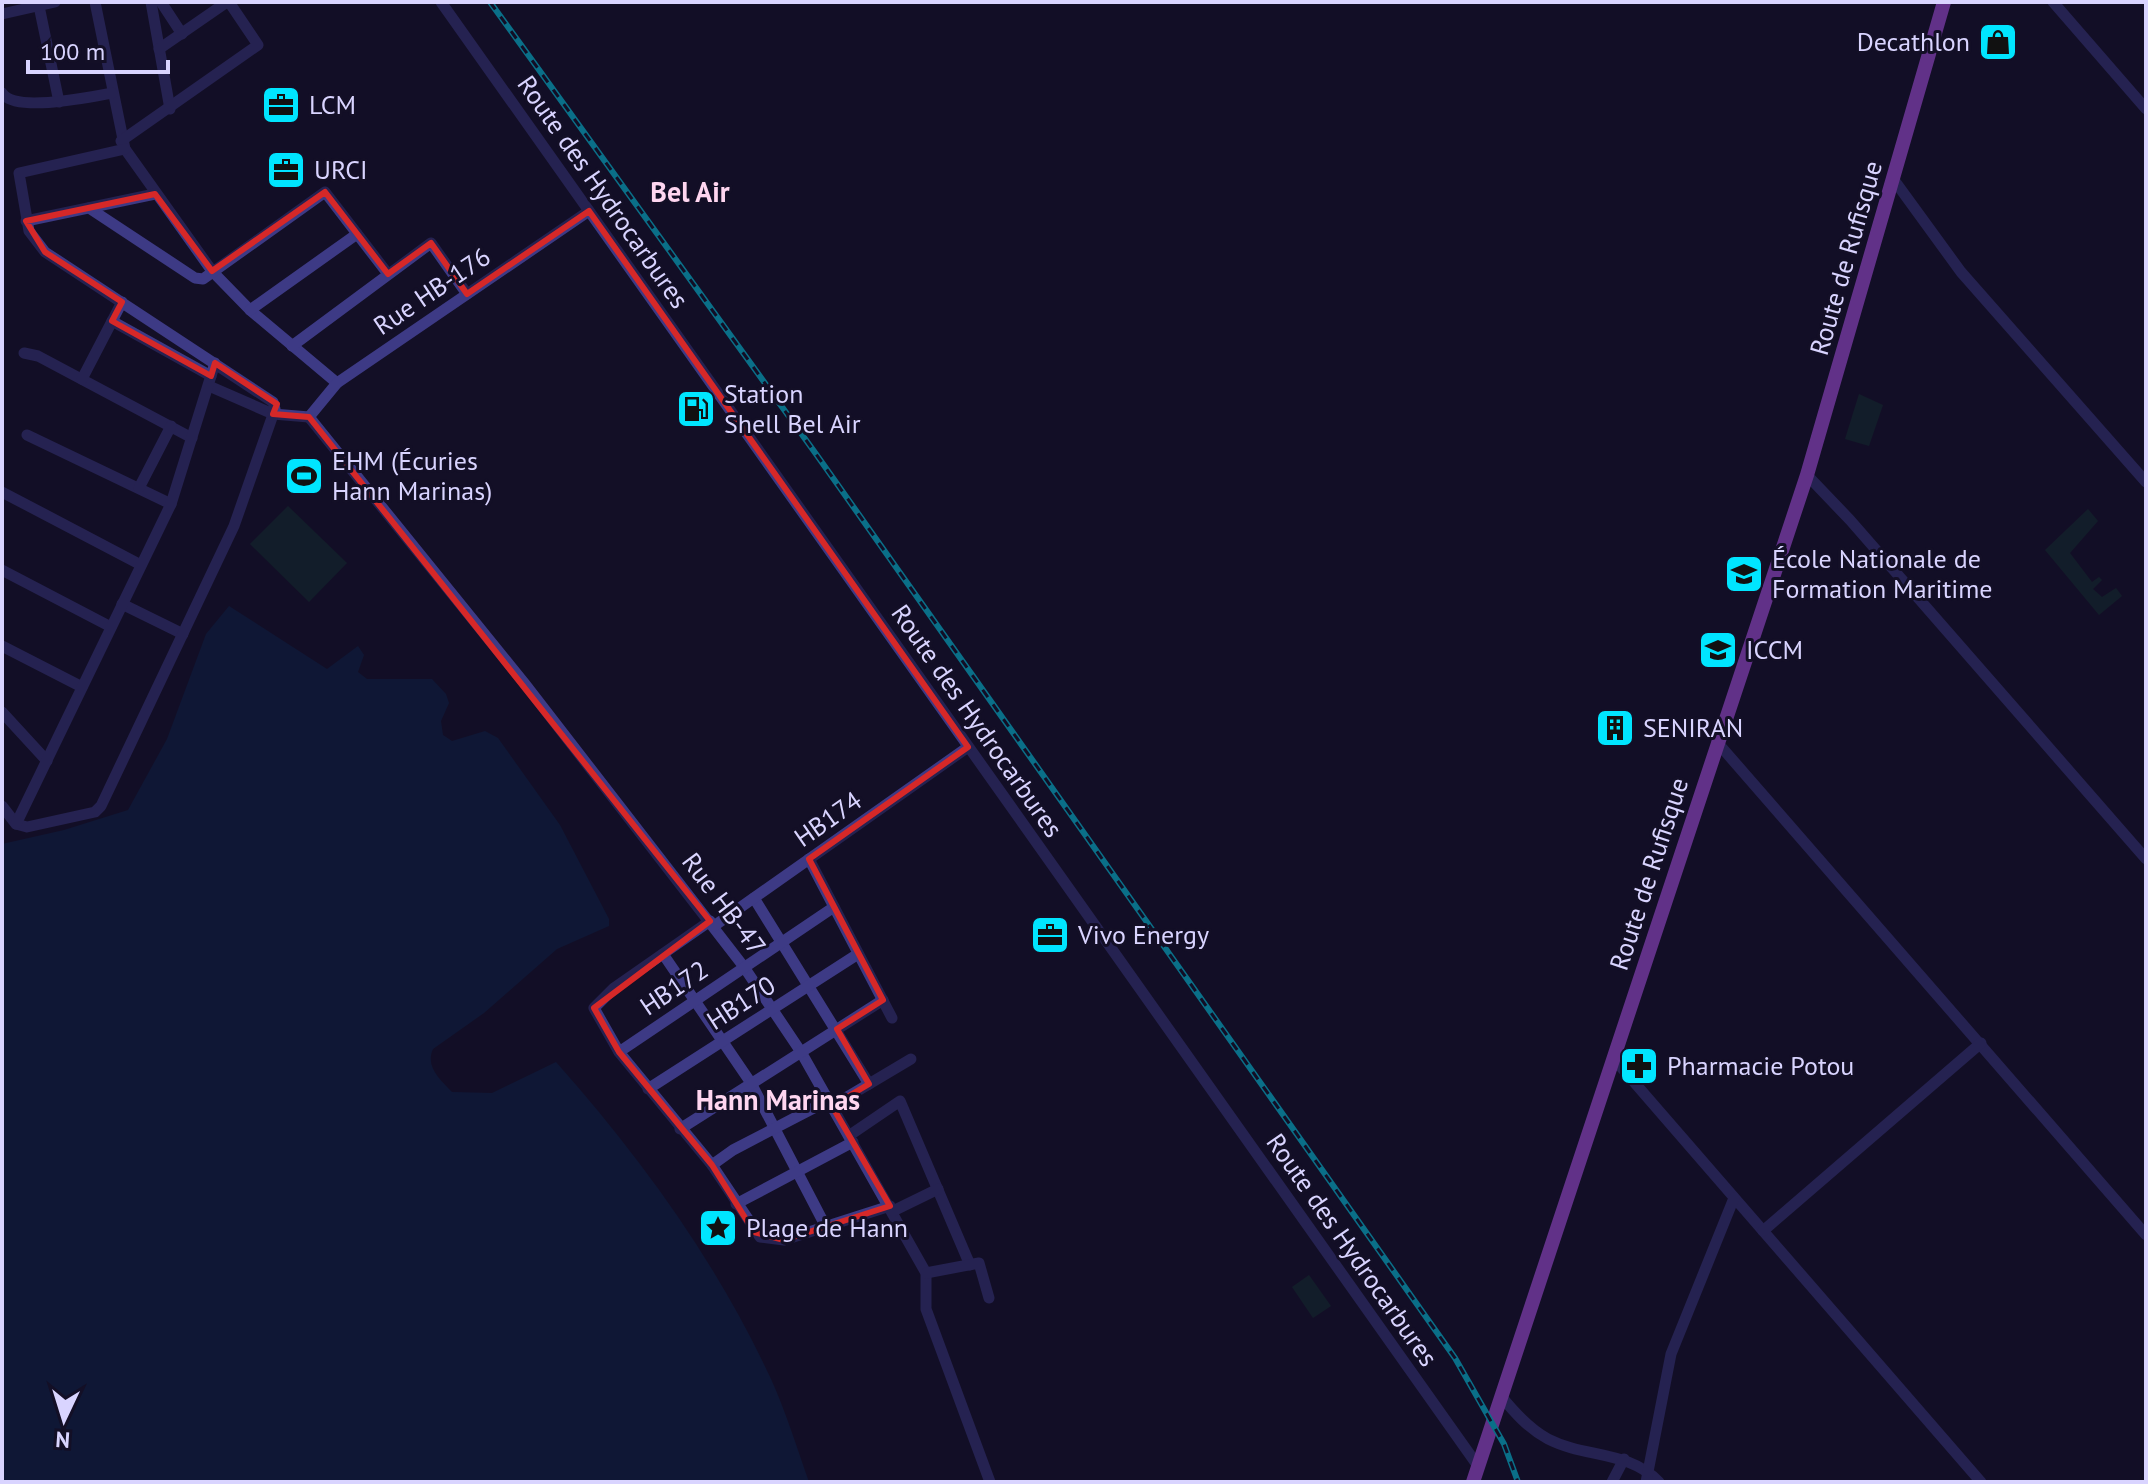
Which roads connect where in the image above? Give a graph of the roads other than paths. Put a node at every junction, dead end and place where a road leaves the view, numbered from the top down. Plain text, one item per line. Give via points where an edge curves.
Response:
1 (55, 2) edge
2 (95, 2) edge
3 (151, 2) edge
4 (161, 2) edge
5 (228, 2) edge
6 (441, 2) edge
7 (1944, 2) edge
8 (2053, 2) edge
9 (39, 6) junction
10 (2, 14) edge
11 (182, 34) junction
12 (159, 49) junction
13 (2, 93) edge
14 (112, 93) junction
15 (59, 102) junction
16 (170, 109) junction
17 (2146, 109) edge
18 (123, 145) junction
19 (1894, 180) junction
20 (155, 194) junction
21 (89, 208) junction
22 (589, 211) junction
23 (26, 221) junction
24 (357, 234) junction
25 (212, 271) junction
26 (388, 274) junction
27 (467, 294) junction
28 (122, 302) junction
29 (250, 310) junction
30 (112, 321) junction
31 (292, 346) junction
32 (24, 353) dead end
33 (215, 363) junction
34 (82, 379) junction
35 (210, 381) junction
36 (337, 383) junction
37 (273, 414) junction
38 (309, 417) junction
39 (171, 426) junction
40 (27, 435) dead end
41 (192, 438) junction
42 (1807, 475) junction
43 (2146, 482) edge
44 (139, 488) junction
45 (2, 492) edge
46 (171, 504) junction
47 (141, 565) junction
48 (2, 570) edge
49 (122, 604) junction
50 (111, 627) junction
51 (183, 634) junction
52 (2, 646) edge
53 (82, 687) junction
54 (2, 712) edge
55 (1717, 742) junction
56 (968, 747) junction
57 (47, 761) junction
58 (2, 806) edge
59 (16, 824) junction
60 (809, 859) junction
61 (2146, 859) edge
62 (754, 898) junction
63 (834, 907) junction
64 (712, 924) junction
65 (782, 942) junction
66 (663, 954) junction
67 (858, 954) junction
68 (744, 967) junction
69 (810, 985) junction
70 (696, 1000) junction
71 (883, 1000) junction
72 (773, 1009) junction
73 (892, 1018) dead end
74 (837, 1029) junction
75 (725, 1040) junction
76 (1981, 1043) junction
77 (619, 1052) junction
78 (801, 1052) junction
79 (911, 1059) dead end
80 (1614, 1059) junction
81 (751, 1083) junction
82 (869, 1084) junction
83 (648, 1089) junction
84 (831, 1103) junction
85 (775, 1127) junction
86 (680, 1129) junction
87 (851, 1139) junction
88 (712, 1165) junction
89 (798, 1172) junction
90 (938, 1189) junction
91 (1734, 1198) junction
92 (736, 1204) junction
93 (892, 1208) junction
94 (827, 1229) junction
95 (1763, 1231) junction
96 (2146, 1235) edge
97 (975, 1264) junction
98 (926, 1273) junction
99 (989, 1298) dead end
100 (1501, 1396) junction
101 (1624, 1459) junction
102 (1478, 1466) junction
103 (1646, 1476) edge
104 (990, 1482) edge
105 (1473, 1482) edge
106 (1612, 1482) edge
107 (1659, 1482) edge
108 (1981, 1482) edge

1 - 9 street
2 - 14 street
3 - 12 street
4 - 11 street
5 - 11 street
5 - 16 street via 258,45
6 - 22 street, Route des Hydrocarbures
7 - 19 main road, Route de Rufisque
8 - 17 street
9 - 10 street
9 - 15 street
11 - 12 street
12 - 16 street
13 - 15 street via 12,101
14 - 15 street
14 - 18 street
16 - 18 street
18 - 20 street
18 - 23 street via 21,171
19 - 42 main road, Route de Rufisque
19 - 43 street via 1961,272
20 - 21 street
20 - 25 street
21 - 23 street
21 - 25 street via 195,278
22 - 27 street, Rue HB-176
22 - 56 street, Route des Hydrocarbures
23 - 28 street via 45,252
24 - 25 street via 321,192
24 - 26 street
24 - 29 street
25 - 29 street
26 - 27 street via 431,243
26 - 31 street
27 - 36 street, Rue HB-176
28 - 30 street
28 - 33 street
29 - 31 street
30 - 34 street
30 - 35 street
31 - 36 street
32 - 34 street
33 - 35 street
33 - 37 street via 273,402
34 - 39 street
35 - 37 street
35 - 41 street
36 - 38 street, Rue HB-176
37 - 38 street
37 - 51 street via 234,526
38 - 64 street, Rue HB-47
39 - 41 street
39 - 44 street
40 - 44 street
41 - 46 street
42 - 55 main road, Route de Rufisque
42 - 61 street
44 - 46 street
45 - 47 street
46 - 47 street
47 - 49 street
48 - 50 street
49 - 50 street
49 - 51 street
50 - 53 street
51 - 59 street via 98,809 27,827
52 - 53 street
53 - 57 street
54 - 57 street
55 - 76 street
55 - 80 main road, Route de Rufisque
56 - 60 street, HB174
56 - 102 street, Route des Hydrocarbures
57 - 59 street
58 - 59 street
60 - 62 street, HB174
60 - 63 street
62 - 64 street, HB174
62 - 65 street
63 - 65 street, HB172
63 - 67 street
64 - 66 street, HB174
64 - 68 street, Rue HB-47
65 - 68 street, HB172
65 - 69 street
66 - 70 street
66 - 77 street, HB174 via 594,1008
67 - 69 street, HB170
67 - 71 street
68 - 70 street, HB172
68 - 72 street, Rue HB-47
69 - 72 street, HB170
69 - 74 street
70 - 75 street
70 - 77 street, HB172
71 - 73 street
71 - 74 street
72 - 75 street, HB170
72 - 78 street, Rue HB-47
74 - 78 street
74 - 82 street
75 - 81 street
75 - 83 street, HB170
76 - 95 street
76 - 96 street
77 - 83 street
78 - 81 street
78 - 84 street, Rue HB-47
79 - 82 street
80 - 91 street
80 - 100 main road, Route de Rufisque
81 - 85 street
81 - 86 street
82 - 84 street
83 - 86 street
84 - 85 street
84 - 87 street, Rue HB-47
85 - 88 street
85 - 89 street
86 - 88 street
87 - 89 street
87 - 90 street via 900,1101
87 - 93 street, Rue HB-47
88 - 92 street
89 - 92 street
89 - 94 street
90 - 93 street
90 - 97 street
91 - 95 street
91 - 103 street via 1671,1354
92 - 94 street via 754,1232 768,1241
93 - 94 street
93 - 98 street, Rue HB-47
95 - 108 street
97 - 98 street
97 - 99 street
98 - 104 street, Rue HB-47 via 926,1309
100 - 101 street via 1548,1439
100 - 102 main road, Route de Rufisque
101 - 103 street
101 - 106 street
102 - 105 main road, Route de Rufisque
103 - 107 street

